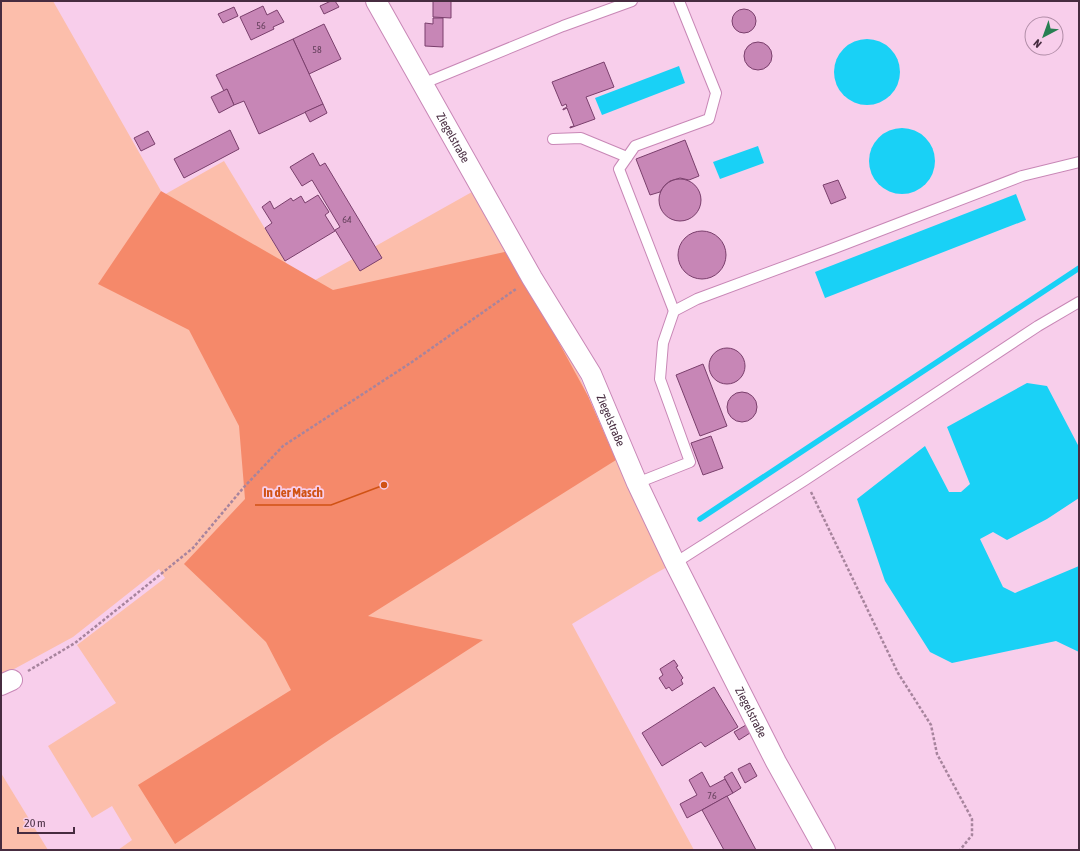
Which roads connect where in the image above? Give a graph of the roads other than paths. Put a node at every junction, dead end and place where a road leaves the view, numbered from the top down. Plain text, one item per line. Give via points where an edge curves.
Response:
1 (376, 1) edge
2 (632, 1) edge
3 (679, 1) edge
4 (422, 84) junction
5 (553, 139) dead end
6 (627, 157) junction
7 (1079, 162) edge
8 (1079, 302) edge
9 (674, 311) junction
10 (637, 483) junction
11 (675, 563) junction
12 (825, 850) edge

1 - 4 street, Ziegelstraße
2 - 4 lane via 563,26
3 - 6 lane via 716,93 709,119 635,146
4 - 10 street, Ziegelstraße via 532,278 591,374
5 - 6 lane via 581,138
6 - 9 lane via 619,168
7 - 9 lane via 1022,176 697,299
8 - 11 lane via 1038,326 806,480
9 - 10 lane via 664,344 660,379 690,462
10 - 11 street, Ziegelstraße
11 - 12 street, Ziegelstraße via 776,762

